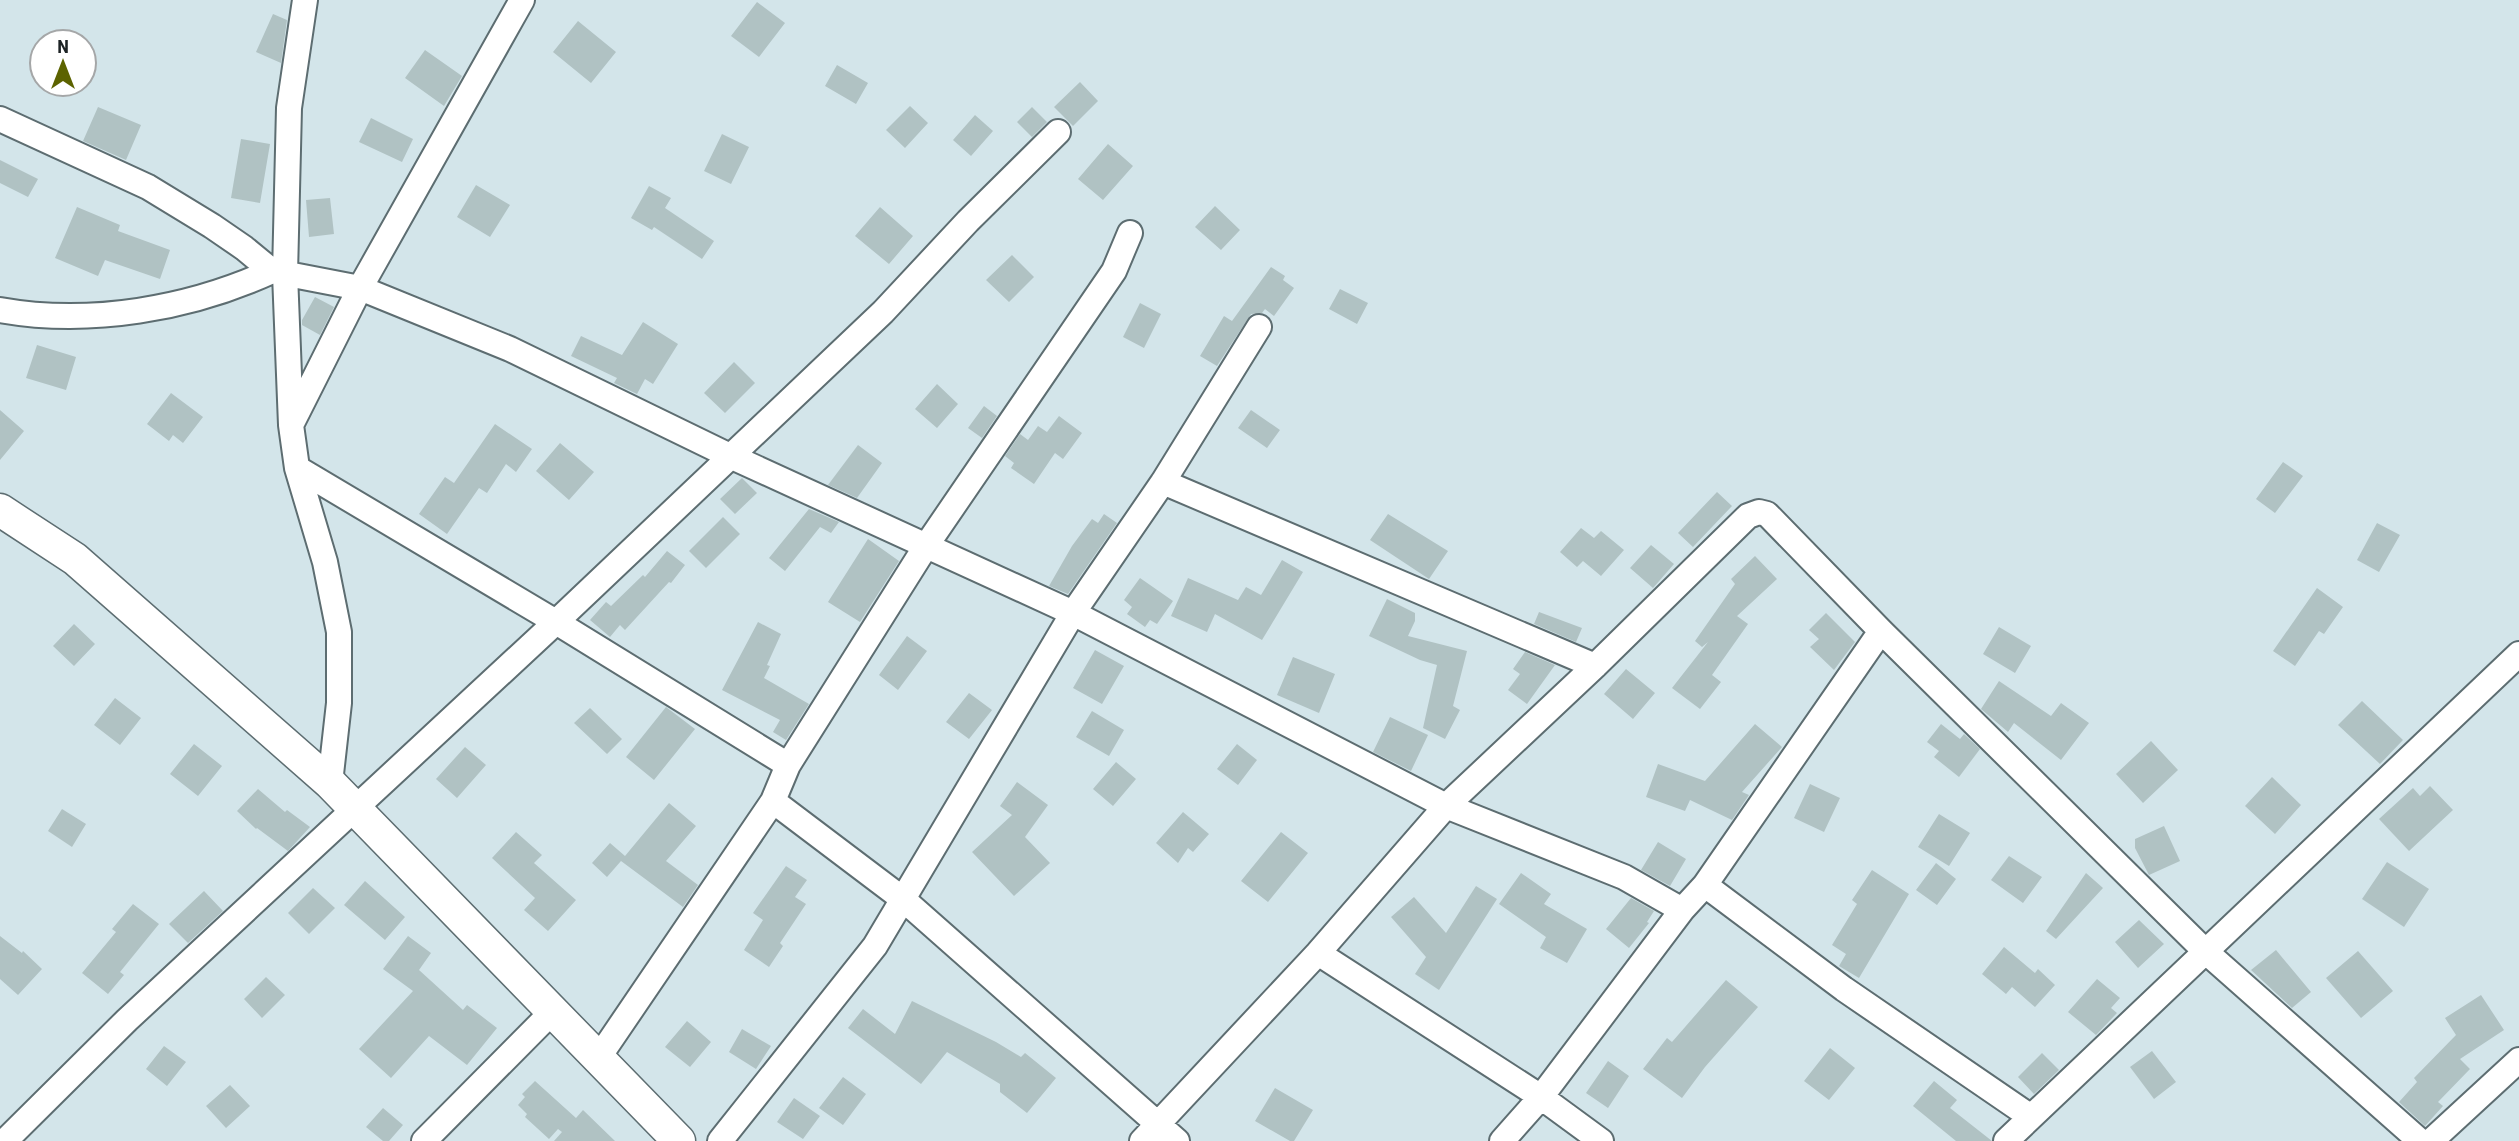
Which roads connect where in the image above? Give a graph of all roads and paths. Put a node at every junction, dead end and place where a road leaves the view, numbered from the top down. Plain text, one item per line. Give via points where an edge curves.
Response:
1 (304, 0) edge
2 (522, 0) edge
3 (0, 119) edge
4 (1058, 132) dead end
5 (1130, 233) dead end
6 (278, 273) junction
7 (360, 288) junction
8 (0, 310) edge
9 (1259, 327) dead end
10 (291, 425) junction
11 (730, 456) junction
12 (297, 468) junction
13 (1163, 482) junction
14 (0, 510) edge
15 (926, 547) junction
16 (1073, 613) junction
17 (556, 622) junction
18 (1881, 631) junction
19 (2519, 654) edge
20 (1595, 666) junction
21 (788, 765) junction
22 (330, 783) junction
23 (773, 801) junction
24 (1446, 806) junction
25 (355, 809) junction
26 (1705, 885) junction
27 (904, 901) junction
28 (1682, 910) junction
29 (2205, 951) junction
30 (1318, 953) junction
31 (553, 1011) junction
32 (598, 1057) junction
33 (2519, 1060) edge
34 (1541, 1097) junction
35 (2031, 1117) junction
36 (1149, 1133) edge
37 (5, 1141) edge
38 (424, 1141) edge
39 (679, 1141) edge
40 (720, 1141) edge
41 (1177, 1141) edge
42 (1502, 1141) edge
43 (1601, 1141) edge
44 (2006, 1141) edge
45 (2420, 1141) edge
46 (2431, 1141) edge

1 - 6 street via 289,108
2 - 7 street
3 - 6 street via 148,187
4 - 11 street via 883,312
5 - 15 street via 1114,271
6 - 7 street
6 - 8 street via 188,301 111,315 30,315
6 - 10 street
7 - 10 street
7 - 11 street via 510,348
9 - 13 street
10 - 12 street
11 - 15 street
11 - 17 street
12 - 17 street
12 - 22 street via 326,562 339,632 339,703
13 - 16 street
13 - 20 street
14 - 22 street via 75,559
15 - 16 street
15 - 21 street
16 - 24 street
16 - 27 street
17 - 21 street
17 - 25 street
18 - 20 street via 1767,514 1755,512
18 - 26 street
18 - 29 street
19 - 29 street
20 - 24 street
21 - 23 street
22 - 25 street
23 - 27 street
23 - 32 street
24 - 28 street via 1624,877
24 - 30 street
25 - 31 street
25 - 37 street via 127,1020
26 - 28 street
26 - 35 street via 1844,989
27 - 36 street
27 - 40 street via 875,946
28 - 34 street
29 - 35 street
29 - 45 street
30 - 34 street
30 - 36 street
31 - 32 street
31 - 38 street
32 - 39 street
33 - 46 street
34 - 42 street
34 - 43 street
35 - 44 street
36 - 41 street

